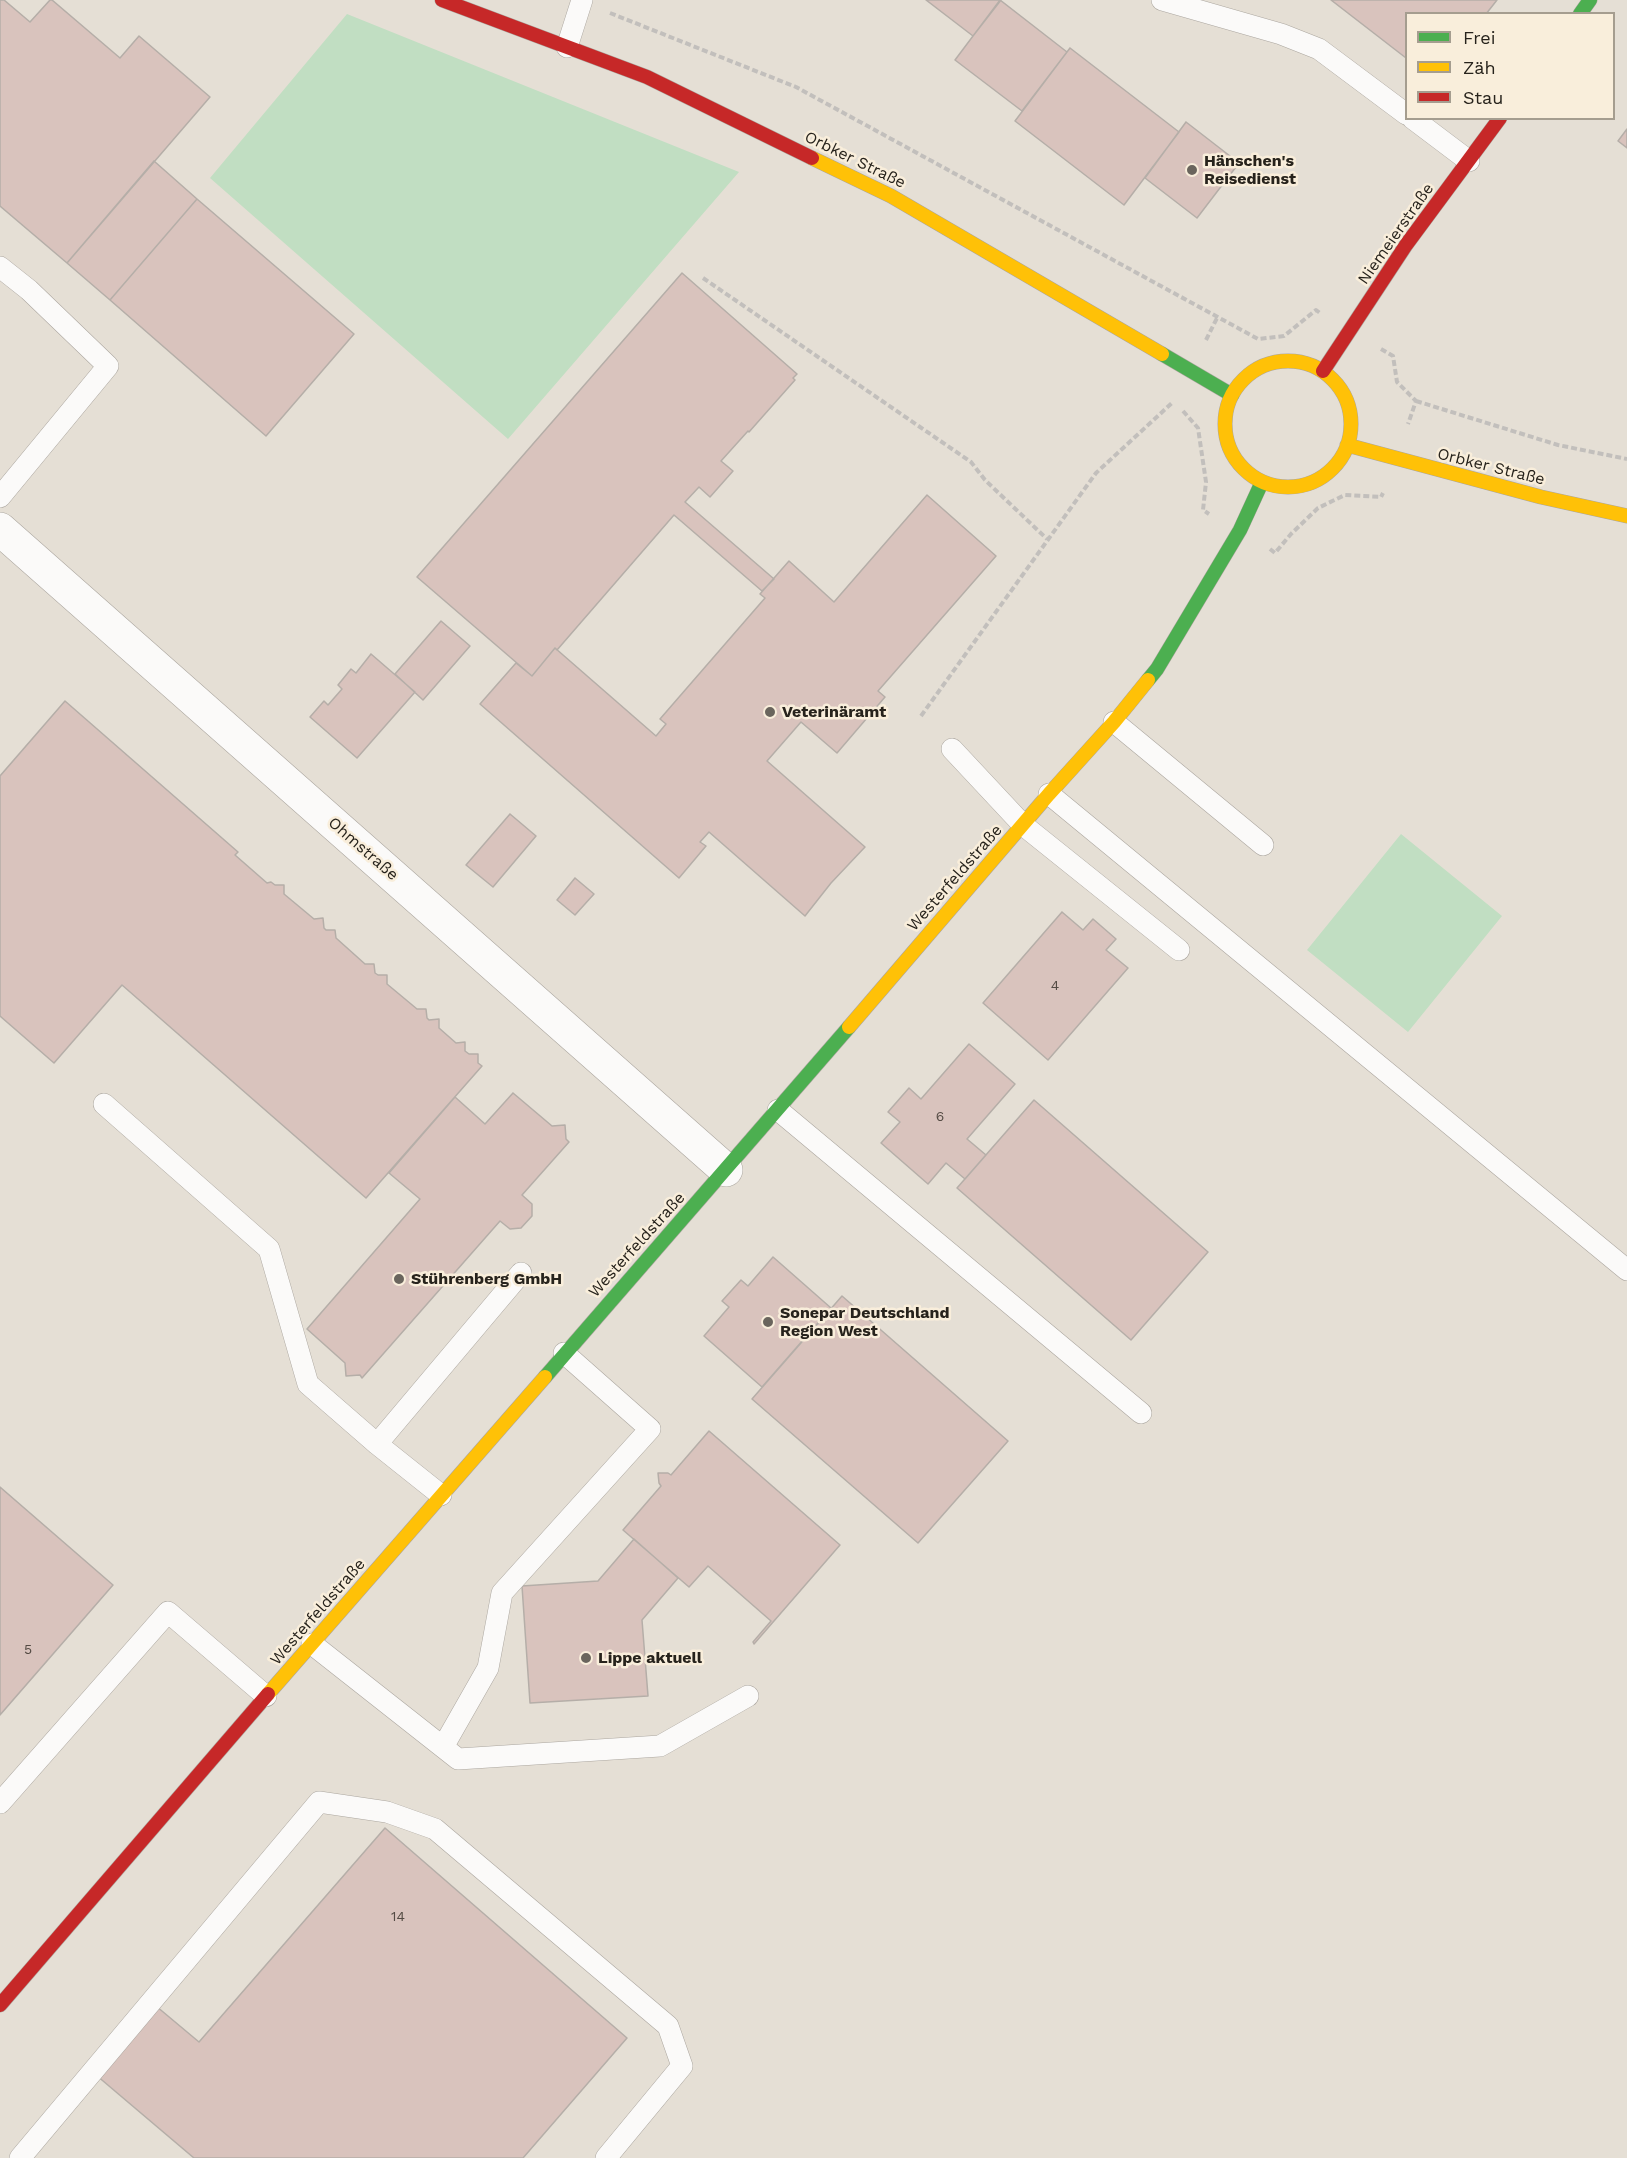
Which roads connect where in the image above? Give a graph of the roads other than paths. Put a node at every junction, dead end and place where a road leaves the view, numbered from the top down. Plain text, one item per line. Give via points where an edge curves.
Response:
1 (442, 0) edge
2 (1162, 0) edge
3 (583, 1) edge
4 (567, 47) junction
5 (1405, 113) edge
6 (1415, 120) edge
7 (1499, 120) edge
8 (1469, 160) junction
9 (0, 267) edge
10 (1323, 371) junction
11 (1232, 395) junction
12 (1347, 445) junction
13 (1262, 482) junction
14 (0, 497) edge
15 (1627, 516) edge
16 (0, 529) edge
17 (1114, 722) junction
18 (952, 749) dead end
19 (1049, 794) junction
20 (1023, 825) junction
21 (1263, 845) dead end
22 (1179, 950) dead end
23 (104, 1104) dead end
24 (778, 1110) junction
25 (726, 1170) junction
26 (1627, 1270) edge
27 (521, 1273) dead end
28 (564, 1353) junction
29 (1142, 1413) dead end
30 (377, 1444) junction
31 (441, 1495) junction
32 (312, 1644) junction
33 (266, 1696) junction
34 (748, 1696) dead end
35 (442, 1747) junction
36 (0, 1803) edge
37 (0, 2005) edge
38 (0, 2155) edge
39 (9, 2158) edge
40 (20, 2158) edge
41 (606, 2158) edge

1 - 4 street, Orbker Straße
2 - 5 lane via 1319,49
3 - 4 lane
4 - 11 street, Orbker Straße via 647,77 891,196
6 - 8 lane
7 - 8 street, Niemeierstraße
8 - 10 street, Niemeierstraße via 1406,245
9 - 14 lane via 108,366
10 - 11 street via 1307,363 1272,363 1242,380
10 - 12 street via 1338,385 1348,404 1351,425
11 - 13 street via 1226,414 1226,435 1245,471
12 - 13 street via 1334,467 1313,482 1288,488
12 - 15 street, Orbker Straße
13 - 17 street, Westerfeldstraße via 1240,530 1157,669
16 - 25 street, Ohmstraße
17 - 19 street, Westerfeldstraße
17 - 21 lane
18 - 20 lane
19 - 20 street, Westerfeldstraße
19 - 26 lane
20 - 22 lane
20 - 24 street, Westerfeldstraße
23 - 30 lane via 269,1249 308,1384
24 - 25 street, Westerfeldstraße
24 - 29 lane
25 - 28 street, Westerfeldstraße
27 - 30 lane
28 - 31 street, Westerfeldstraße
28 - 35 lane via 650,1429 502,1593 488,1668
30 - 31 lane
31 - 32 street, Westerfeldstraße
32 - 33 street, Westerfeldstraße
32 - 35 lane
33 - 36 lane via 168,1612
33 - 37 street, Westerfeldstraße
34 - 35 lane via 660,1746 458,1759
38 - 39 lane
40 - 41 lane via 319,1802 387,1812 435,1829 668,2026 682,2066

